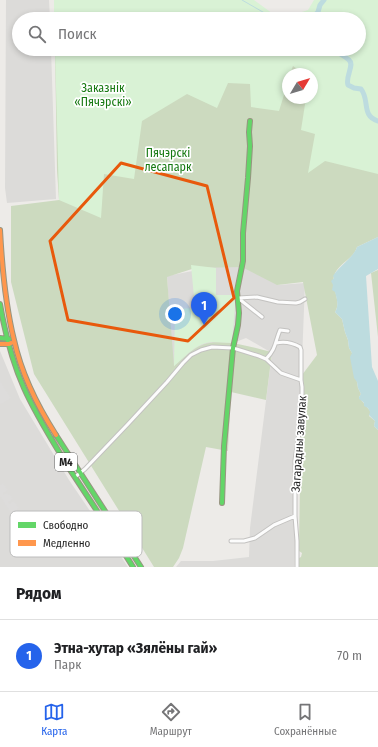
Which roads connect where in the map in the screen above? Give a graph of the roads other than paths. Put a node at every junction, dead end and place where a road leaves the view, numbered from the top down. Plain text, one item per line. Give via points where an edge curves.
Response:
1 (250, 121) dead end
2 (0, 230) edge
3 (238, 298) junction
4 (305, 299) dead end
5 (0, 304) edge
6 (262, 317) dead end
7 (288, 331) dead end
8 (0, 338) edge
9 (8, 339) junction
10 (14, 341) junction
11 (276, 343) junction
12 (0, 344) edge
13 (9, 344) junction
14 (233, 348) junction
15 (266, 359) junction
16 (301, 380) junction
17 (81, 473) junction
18 (75, 477) junction
19 (222, 503) dead end
20 (97, 511) edge
21 (105, 511) edge
22 (295, 516) junction
23 (231, 541) dead end
24 (127, 557) edge
25 (135, 557) edge
26 (133, 567) edge
27 (141, 567) edge
28 (297, 567) edge

1 - 3 main road via 243,260
2 - 10 main road, М4 via 5,297
3 - 4 street via 257,297 296,303
3 - 6 street
3 - 14 main road via 238,326
5 - 9 main road, М4
7 - 11 street via 280,330
8 - 9 main road
9 - 10 main road
9 - 13 main road, М4
10 - 13 main road
10 - 17 main road, М4 via 35,398
11 - 15 street
11 - 16 street, Загарадны завулак via 287,342 300,347
12 - 13 main road
13 - 18 main road, М4 via 18,374 36,412
14 - 15 street
14 - 17 street via 212,347 191,356
14 - 19 main road via 224,446
15 - 16 street via 280,373
16 - 22 street, Загарадны завулак via 302,413 295,460
17 - 18 street
17 - 21 main road, М4
18 - 20 main road, М4
22 - 23 street via 274,525 255,538
22 - 28 street, Загарадны завулак
24 - 26 main road, М4
25 - 27 main road, М4

